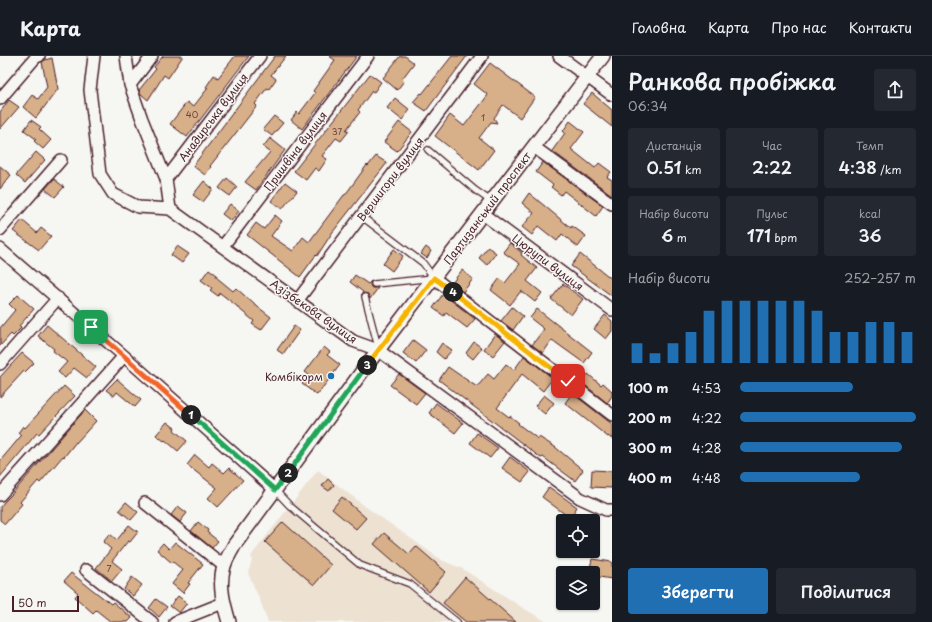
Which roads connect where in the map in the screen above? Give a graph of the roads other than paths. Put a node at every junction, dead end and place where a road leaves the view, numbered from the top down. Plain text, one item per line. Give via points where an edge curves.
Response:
1 (39, 56) edge
2 (94, 56) edge
3 (126, 56) edge
4 (152, 56) edge
5 (260, 56) edge
6 (368, 56) edge
7 (482, 56) edge
8 (558, 56) edge
9 (603, 56) edge
10 (587, 77) junction
11 (130, 85) junction
12 (612, 96) edge
13 (0, 100) edge
14 (534, 147) junction
15 (428, 150) dead end
16 (61, 160) dead end
17 (166, 179) junction
18 (492, 202) junction
19 (612, 204) edge
20 (170, 209) junction
21 (483, 214) junction
22 (361, 216) junction
23 (0, 230) edge
24 (223, 246) junction
25 (0, 248) edge
26 (434, 278) junction
27 (374, 284) dead end
28 (365, 297) dead end
29 (58, 298) junction
30 (297, 301) junction
31 (612, 310) edge
32 (378, 350) junction
33 (124, 356) junction
34 (0, 364) edge
35 (612, 415) edge
36 (275, 490) junction
37 (0, 495) edge
38 (144, 503) dead end
39 (612, 510) edge
40 (224, 566) junction
41 (86, 570) dead end
42 (223, 603) junction
43 (152, 622) edge
44 (175, 622) edge
45 (230, 622) edge
46 (457, 622) edge

1 - 13 street
2 - 20 street via 90,90 100,174 114,194 138,207
3 - 11 street
4 - 11 street
5 - 17 street, Анадирська вулиця
6 - 24 street, Пришвіна вулиця
7 - 22 street, Вершигори вулиця
8 - 10 street
9 - 10 street, Партизанський проспект
10 - 12 street
10 - 14 street, Партизанський проспект
11 - 17 street
14 - 18 street, Партизанський проспект
14 - 19 street
15 - 18 lane
16 - 23 street
17 - 20 street
18 - 21 street, Партизанський проспект
20 - 24 street, Азізбекова вулиця
21 - 26 street, Партизанський проспект
21 - 31 street, Цюрупи вулиця
22 - 26 lane via 423,263
22 - 30 street, Вершигори вулиця
24 - 30 street, Азізбекова вулиця
25 - 29 street
26 - 27 lane
26 - 32 street, Партизанський проспект
26 - 35 street
28 - 32 lane
29 - 33 street
29 - 34 street
30 - 32 street, Азізбекова вулиця via 354,341
32 - 36 street, Партизанський проспект
32 - 39 street, Азізбекова вулиця via 580,498 606,510
33 - 36 street
33 - 37 street
36 - 40 street, Партизанський проспект via 235,544
36 - 46 lane via 290,506 360,565 410,584
38 - 40 street
40 - 42 street, Партизанський проспект
41 - 43 street
42 - 44 street
42 - 45 street, Партизанський проспект

